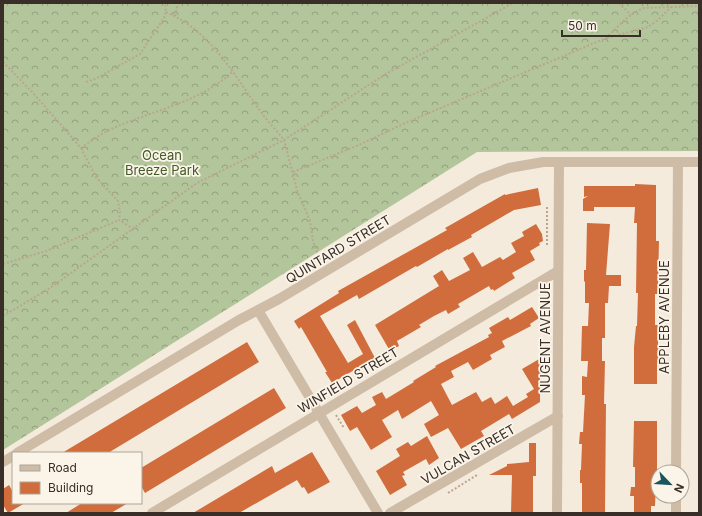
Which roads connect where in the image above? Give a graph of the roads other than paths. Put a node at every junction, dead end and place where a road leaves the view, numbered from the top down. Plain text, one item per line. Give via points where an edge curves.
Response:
1 (559, 162) junction
2 (678, 162) junction
3 (699, 162) edge
4 (558, 271) junction
5 (258, 310) junction
6 (319, 413) junction
7 (558, 416) junction
8 (20, 452) edge
9 (12, 457) edge
10 (3, 462) edge
11 (676, 464) edge
12 (152, 513) edge
13 (378, 513) edge
14 (390, 513) edge
15 (557, 513) edge

1 - 2 street, QUINTARD STREET
1 - 4 street, NUGENT AVENUE
1 - 5 street, QUINTARD STREET via 518,165 480,180
2 - 3 street, QUINTARD STREET
2 - 11 street, APPLEBY AVENUE
4 - 6 street, WINFIELD STREET
4 - 7 street, NUGENT AVENUE
5 - 6 street
5 - 8 street, QUINTARD STREET
6 - 12 street, WINFIELD STREET
6 - 13 street
7 - 14 street, VULCAN STREET
7 - 15 street, NUGENT AVENUE
9 - 10 street

